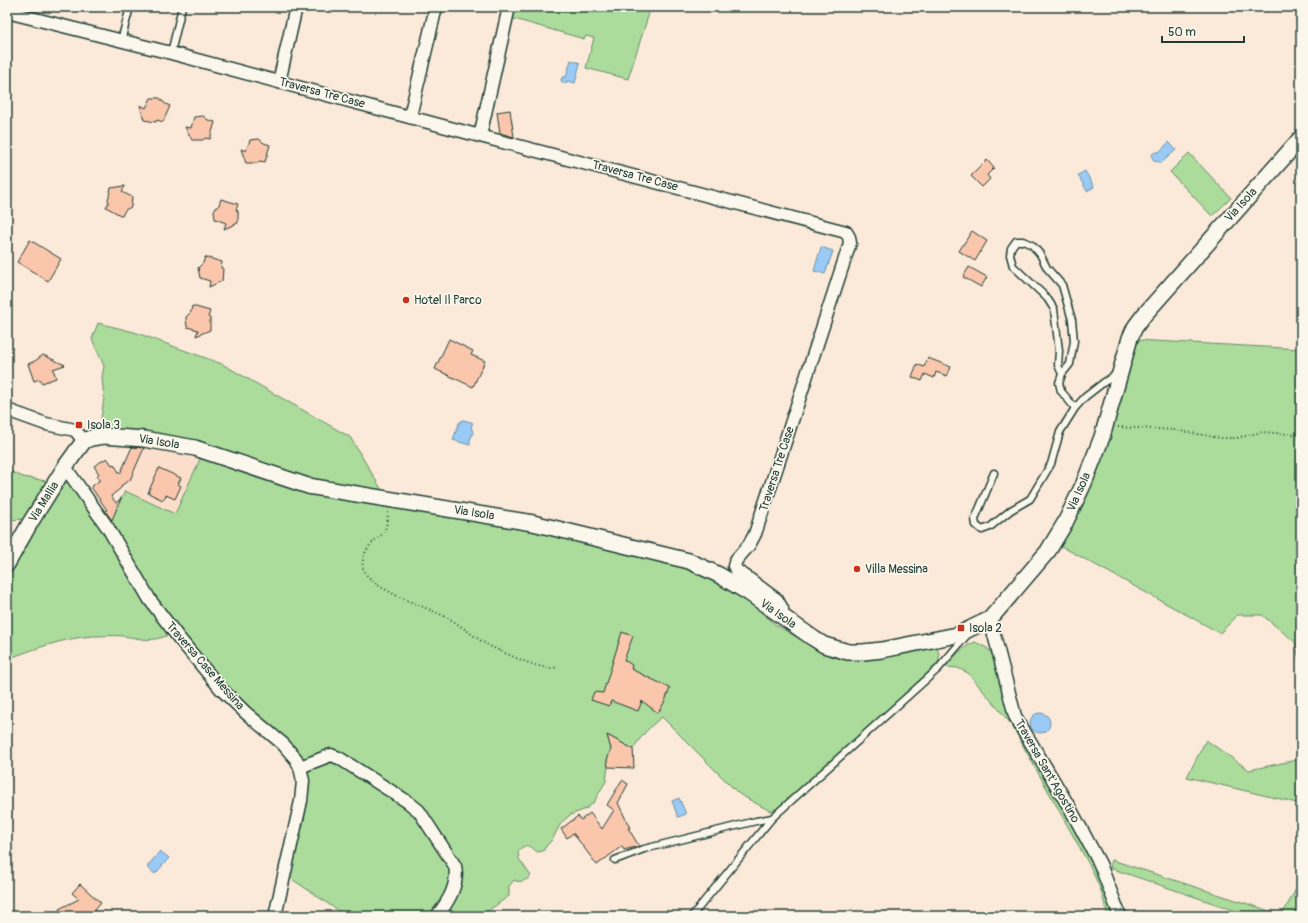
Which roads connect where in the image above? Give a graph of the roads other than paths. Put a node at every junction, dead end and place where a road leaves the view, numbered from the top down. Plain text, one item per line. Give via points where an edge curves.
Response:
1 (130, 7) edge
2 (182, 7) edge
3 (296, 7) edge
4 (436, 7) edge
5 (509, 7) edge
6 (7, 12) edge
7 (121, 41) junction
8 (171, 52) junction
9 (279, 82) junction
10 (410, 116) junction
11 (480, 136) junction
12 (1301, 138) edge
13 (1121, 372) junction
14 (1062, 374) junction
15 (1075, 408) junction
16 (7, 410) edge
17 (84, 442) junction
18 (66, 467) junction
19 (994, 473) dead end
20 (7, 564) edge
21 (784, 617) junction
22 (990, 619) junction
23 (973, 628) junction
24 (300, 767) junction
25 (772, 818) junction
26 (615, 860) dead end
27 (275, 916) edge
28 (437, 916) edge
29 (692, 916) edge
30 (1120, 916) edge

1 - 7 lane
2 - 8 lane
3 - 9 street
4 - 10 street
5 - 11 street
6 - 7 street, Traversa Tre Case
7 - 8 street, Traversa Tre Case
8 - 9 street, Traversa Tre Case
9 - 10 street, Traversa Tre Case
10 - 11 street, Traversa Tre Case
11 - 21 street, Traversa Tre Case via 846,232 850,237 755,534 734,566 737,571 777,600
12 - 13 street, Via Isola via 1144,315 1130,338
13 - 15 lane via 1103,383
13 - 22 street, Via Isola via 1102,437 1065,523 1048,551
14 - 14 lane via 1070,364 1074,341 1072,320 1062,285 1032,245 1016,241 1010,255 1013,266 1047,298 1054,309 1058,365
14 - 15 lane via 1059,383 1061,391
15 - 19 lane via 1060,432 1051,464 1030,499 982,530 976,525 975,519
16 - 17 street via 46,424 75,430
17 - 18 street, Via Mallia
17 - 21 street, Via Isola via 103,436 170,443 195,448 308,486 534,523 688,561 719,575
18 - 20 street, Via Mallia
18 - 24 street, Traversa Case Messina via 108,528 150,600 178,637 222,689 283,744
21 - 23 street, Via Isola via 824,645 848,652 882,650 957,635
22 - 23 street, Via Isola
22 - 30 street, Traversa Sant'Agostino via 1015,716 1100,864
23 - 25 lane via 938,669
24 - 27 street, Traversa Case Messina via 304,781 301,801
24 - 28 street via 330,755 339,758 418,811 455,866 457,874 451,894
25 - 26 lane via 644,849
25 - 29 lane

